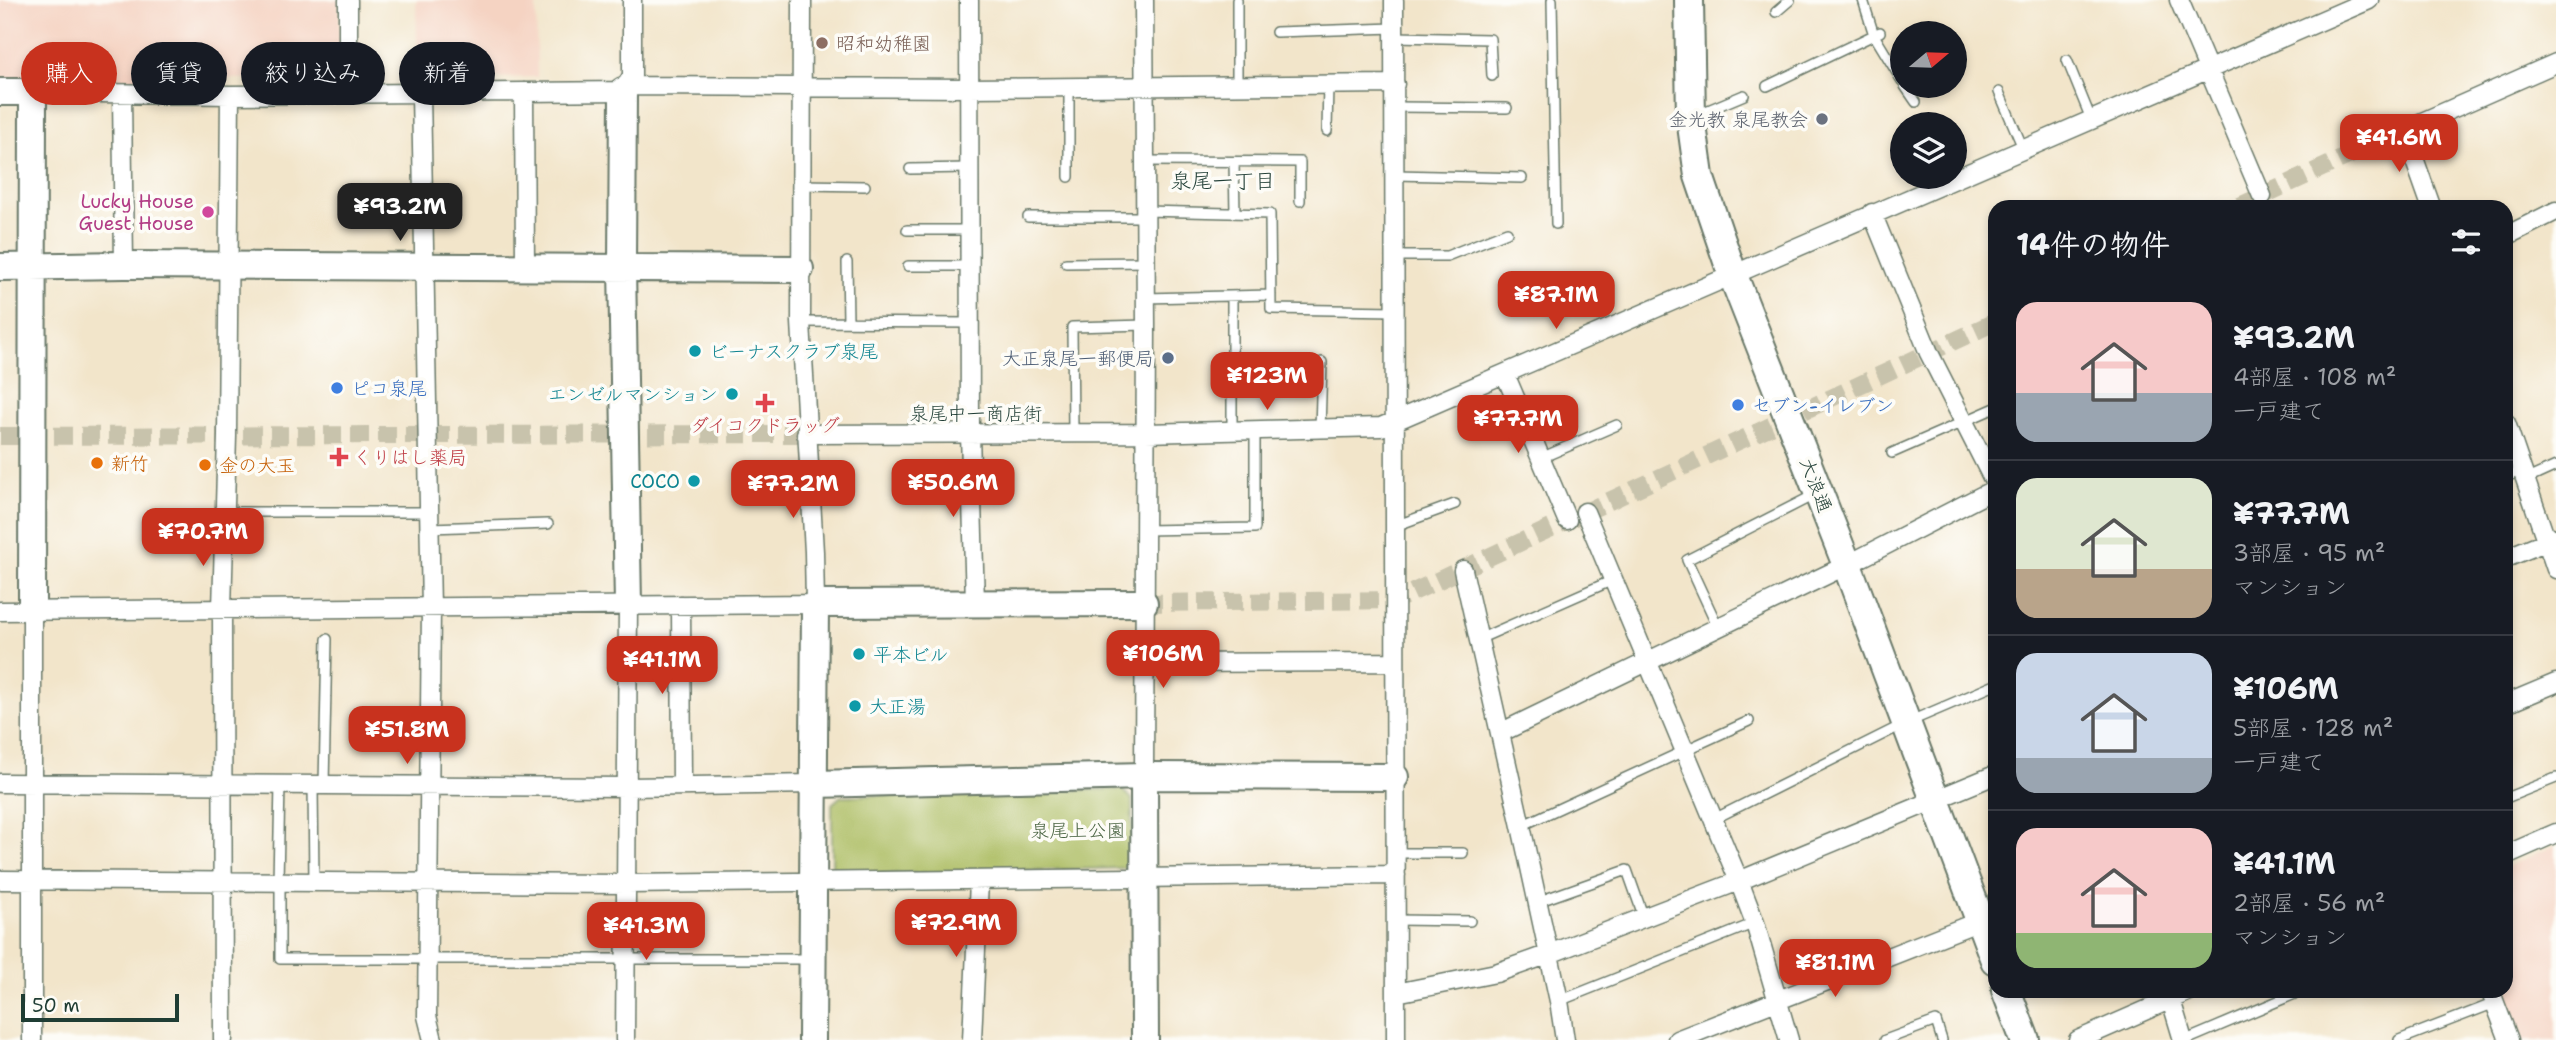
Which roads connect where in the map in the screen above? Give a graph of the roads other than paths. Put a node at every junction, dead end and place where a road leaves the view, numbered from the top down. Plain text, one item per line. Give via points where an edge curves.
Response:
1 (348, 0) edge
2 (632, 0) edge
3 (802, 0) edge
4 (969, 0) edge
5 (1143, 0) edge
6 (1237, 0) edge
7 (1394, 0) edge
8 (1552, 0) edge
9 (1689, 0) edge
10 (1790, 0) edge
11 (1863, 0) edge
12 (2179, 0) edge
13 (2369, 0) edge
14 (1776, 12) dead end
15 (1276, 32) dead end
16 (1394, 33) junction
17 (1877, 34) junction
18 (348, 42) edge
19 (1890, 58) edge
20 (2067, 60) dead end
21 (2556, 63) edge
22 (2208, 69) junction
23 (1492, 76) dead end
24 (1328, 84) junction
25 (1395, 84) junction
26 (1144, 86) junction
27 (1237, 86) junction
28 (1767, 86) dead end
29 (1069, 87) junction
30 (803, 88) junction
31 (969, 88) junction
32 (623, 91) junction
33 (0, 92) edge
34 (21, 92) edge
35 (524, 92) junction
36 (1999, 92) dead end
37 (117, 93) edge
38 (122, 93) junction
39 (495, 93) edge
40 (230, 95) junction
41 (241, 95) edge
42 (1744, 95) dead end
43 (1913, 98) edge
44 (1916, 102) dead end
45 (33, 105) edge
46 (421, 105) edge
47 (1395, 107) junction
48 (1507, 108) dead end
49 (1691, 118) junction
50 (2091, 119) junction
51 (1327, 131) dead end
52 (2023, 148) junction
53 (1145, 161) junction
54 (1234, 162) junction
55 (969, 168) junction
56 (911, 169) dead end
57 (1967, 170) edge
58 (1396, 176) junction
59 (1069, 177) dead end
60 (1522, 178) dead end
61 (801, 185) junction
62 (865, 186) dead end
63 (1922, 189) edge
64 (2262, 196) dead end
65 (2429, 200) edge
66 (1300, 201) dead end
67 (2556, 211) edge
68 (1235, 213) junction
69 (1872, 213) junction
70 (1145, 214) junction
71 (1028, 217) dead end
72 (1556, 224) dead end
73 (907, 229) dead end
74 (970, 230) junction
75 (1507, 232) dead end
76 (2513, 232) edge
77 (1395, 256) junction
78 (847, 262) dead end
79 (1146, 262) junction
80 (1066, 263) dead end
81 (124, 265) junction
82 (32, 266) junction
83 (525, 266) junction
84 (908, 266) dead end
85 (970, 266) junction
86 (0, 267) edge
87 (228, 267) junction
88 (424, 267) junction
89 (622, 267) junction
90 (800, 269) junction
91 (1732, 273) junction
92 (1270, 295) junction
93 (1232, 296) junction
94 (1145, 298) junction
95 (1395, 311) junction
96 (802, 322) junction
97 (848, 322) junction
98 (970, 323) junction
99 (1146, 325) junction
100 (1322, 362) dead end
101 (1505, 374) junction
102 (1988, 411) edge
103 (1963, 421) junction
104 (1394, 422) junction
105 (1617, 425) dead end
106 (1320, 430) junction
107 (1255, 431) junction
108 (1232, 432) junction
109 (1073, 433) junction
110 (1146, 433) junction
111 (807, 434) junction
112 (970, 434) junction
113 (1892, 453) dead end
114 (2513, 454) edge
115 (1541, 458) junction
116 (2556, 466) edge
117 (1988, 472) edge
118 (2518, 476) edge
119 (1988, 490) edge
120 (1819, 492) junction
121 (1455, 504) dead end
122 (224, 512) junction
123 (1585, 512) dead end
124 (429, 520) junction
125 (1567, 520) dead end
126 (548, 524) dead end
127 (1395, 526) junction
128 (1145, 530) junction
129 (2551, 539) edge
130 (2513, 555) edge
131 (1847, 565) junction
132 (1463, 569) dead end
133 (2556, 569) edge
134 (1613, 580) junction
135 (975, 602) junction
136 (1144, 603) junction
137 (815, 604) junction
138 (628, 605) junction
139 (681, 605) junction
140 (431, 608) junction
141 (222, 609) junction
142 (0, 611) edge
143 (32, 611) junction
144 (1718, 627) junction
145 (327, 639) dead end
146 (1479, 639) junction
147 (1648, 661) junction
148 (1395, 662) junction
149 (1144, 663) junction
150 (2556, 683) edge
151 (1988, 688) edge
152 (2513, 701) edge
153 (1749, 722) dead end
154 (1906, 723) junction
155 (1500, 733) junction
156 (1687, 752) junction
157 (1144, 776) junction
158 (1395, 777) junction
159 (1988, 778) edge
160 (2556, 778) edge
161 (0, 783) edge
162 (32, 783) junction
163 (222, 784) junction
164 (280, 784) junction
165 (815, 784) junction
166 (319, 785) junction
167 (429, 785) junction
168 (682, 786) junction
169 (628, 787) junction
170 (2513, 795) edge
171 (1934, 799) junction
172 (1714, 819) junction
173 (1521, 826) junction
174 (2556, 833) edge
175 (2513, 852) edge
176 (1395, 853) junction
177 (1463, 853) dead end
178 (1396, 876) junction
179 (0, 880) edge
180 (32, 880) junction
181 (1144, 880) junction
182 (222, 881) junction
183 (979, 881) junction
184 (1739, 881) junction
185 (279, 882) junction
186 (314, 882) junction
187 (427, 883) junction
188 (627, 884) junction
189 (814, 884) junction
190 (1538, 902) junction
191 (1644, 918) junction
192 (1988, 918) edge
193 (1396, 920) junction
194 (1470, 921) dead end
195 (1755, 923) junction
196 (1549, 954) junction
197 (813, 959) junction
198 (427, 961) junction
199 (626, 961) junction
200 (1396, 993) junction
201 (2009, 998) edge
202 (2163, 998) edge
203 (2170, 998) edge
204 (2285, 998) edge
205 (2490, 998) edge
206 (2492, 998) edge
207 (1559, 1001) junction
208 (1777, 1001) junction
209 (32, 1040) edge
210 (223, 1040) edge
211 (433, 1040) edge
212 (625, 1040) edge
213 (813, 1040) edge
214 (972, 1040) edge
215 (1145, 1040) edge
216 (1396, 1040) edge
217 (1565, 1040) edge
218 (1676, 1040) edge
219 (1788, 1040) edge
220 (1885, 1040) edge
221 (1942, 1040) edge
222 (2025, 1040) edge
223 (2078, 1040) edge
224 (2185, 1040) edge
225 (2399, 1040) edge
226 (2509, 1040) edge

1 - 18 street
2 - 32 street via 632,76
3 - 30 street
4 - 31 street
5 - 26 street
6 - 27 lane
7 - 16 street
8 - 72 lane
9 - 49 main road, 大浪通
10 - 14 lane
11 - 17 lane
12 - 22 street
13 - 22 street, 泉尾中一商店街
15 - 16 lane
16 - 23 lane via 1490,39
16 - 25 street
17 - 19 lane
17 - 28 lane
20 - 50 lane
21 - 65 street via 2404,130
22 - 50 street, 泉尾中一商店街
22 - 64 street
24 - 25 street
24 - 27 street
24 - 51 lane
25 - 47 street
26 - 27 street
26 - 29 street
26 - 53 street
29 - 31 street
29 - 59 lane
30 - 31 street
30 - 32 street via 635,86
30 - 61 street
31 - 55 street
32 - 35 street
32 - 89 street
33 - 34 street
35 - 39 street
35 - 83 street
36 - 52 lane
37 - 38 street
38 - 40 street
38 - 81 street
40 - 41 street
40 - 87 street
42 - 49 lane
43 - 44 lane
45 - 82 street
46 - 88 street
47 - 48 lane
47 - 58 street
49 - 91 main road, 大浪通 via 1699,176
50 - 52 street, 泉尾中一商店街
52 - 57 street, 泉尾中一商店街
53 - 54 lane
53 - 70 street
54 - 66 lane via 1300,162
54 - 68 lane
55 - 56 lane
55 - 74 street
58 - 60 lane
58 - 77 street
61 - 62 lane
61 - 90 street
63 - 69 street, 泉尾中一商店街
67 - 76 street
68 - 70 lane
68 - 92 lane via 1270,214
69 - 91 street, 泉尾中一商店街
69 - 103 street via 1929,353
70 - 71 lane
70 - 79 street
73 - 74 lane
74 - 85 street
75 - 77 lane via 1447,256
77 - 95 street
78 - 97 lane
79 - 80 lane
79 - 94 street
81 - 82 street
81 - 87 street
82 - 86 street
82 - 143 street
83 - 88 street
83 - 89 street
84 - 85 lane
85 - 98 street
87 - 88 street
87 - 122 street
88 - 124 street
89 - 90 street
89 - 138 street
90 - 96 street
91 - 101 street, 泉尾中一商店街
91 - 120 main road, 大浪通
92 - 93 lane
92 - 95 lane via 1271,309
93 - 94 lane
93 - 108 lane
94 - 99 street
95 - 104 street
96 - 97 lane
96 - 111 street
97 - 98 lane
98 - 112 street
99 - 109 lane via 1072,327
99 - 110 street
100 - 106 lane
101 - 104 street, 泉尾中一商店街
101 - 115 street
102 - 103 lane
103 - 113 lane
103 - 117 street
104 - 106 street, 泉尾中一商店街 via 1381,427
104 - 127 street
105 - 115 lane
106 - 107 street, 泉尾中一商店街
107 - 108 street, 泉尾中一商店街
107 - 128 lane via 1255,528
108 - 110 street, 泉尾中一商店街
109 - 110 street, 泉尾中一商店街
109 - 112 street, 泉尾中一商店街
110 - 128 street
111 - 112 street, 泉尾中一商店街
111 - 137 street
112 - 135 street
114 - 118 street
115 - 125 street
116 - 118 lane
118 - 129 street
119 - 131 street
120 - 131 main road, 大浪通
120 - 144 lane via 1687,560
121 - 127 lane
122 - 124 lane
122 - 141 street
123 - 134 street
124 - 126 lane
124 - 140 street
127 - 148 street
128 - 136 street
129 - 130 street
129 - 133 street
131 - 144 street
131 - 154 main road, 大浪通
132 - 146 street
134 - 146 lane
134 - 147 street
135 - 136 street
135 - 137 street
136 - 149 street
137 - 139 street
137 - 165 street
138 - 139 street
138 - 140 street
138 - 169 street
139 - 168 street
140 - 141 street
140 - 167 street
141 - 143 street
141 - 163 street
142 - 143 street
143 - 162 street
144 - 147 street
145 - 166 lane
146 - 155 street
147 - 155 street
147 - 156 street
148 - 149 street
148 - 158 street
149 - 157 street
150 - 152 street
151 - 154 lane
153 - 156 lane
154 - 171 main road, 大浪通
154 - 172 lane
155 - 173 street
156 - 172 street
156 - 173 lane
157 - 158 street
157 - 165 street
157 - 181 street
158 - 176 street
159 - 171 street
160 - 170 lane
161 - 162 street
162 - 163 street
162 - 180 street
163 - 164 street
163 - 182 street
164 - 166 street
164 - 185 lane
165 - 168 street
165 - 189 street
166 - 167 street
166 - 186 lane
167 - 169 street
167 - 187 street
168 - 169 street
169 - 188 street
171 - 184 street
171 - 192 main road, 大浪通
172 - 184 street
173 - 190 street
174 - 175 street
176 - 177 lane
176 - 178 street
178 - 181 street
178 - 193 street
179 - 180 street
180 - 182 street
180 - 209 street
181 - 183 street
181 - 215 street
182 - 185 street
182 - 210 street
183 - 189 street
183 - 214 street
184 - 191 street
184 - 195 street
185 - 186 street
185 - 198 lane via 279,959
186 - 187 street
187 - 188 street
187 - 198 street
188 - 189 street
188 - 199 street
189 - 197 street
190 - 191 lane via 1627,870
190 - 196 street
191 - 196 street
192 - 208 street
193 - 194 lane
193 - 200 street
195 - 207 lane
195 - 208 street
196 - 200 street via 1496,973
196 - 207 street
197 - 199 lane
197 - 213 street
198 - 199 lane
198 - 211 street
199 - 212 street
200 - 216 street
201 - 222 main road
202 - 223 street
203 - 224 street
204 - 224 lane
205 - 225 lane
206 - 226 street
207 - 217 street
208 - 218 street
208 - 219 street
220 - 221 lane via 1936,1021

